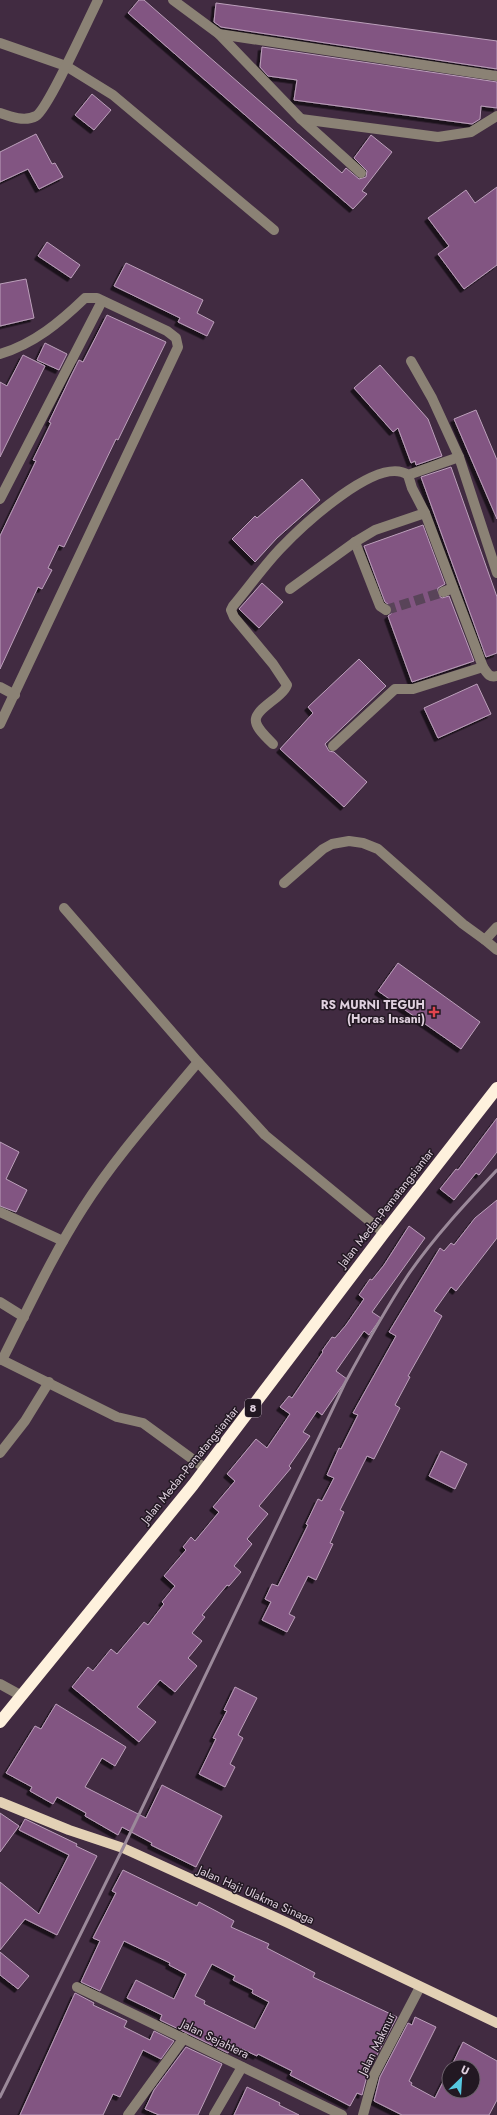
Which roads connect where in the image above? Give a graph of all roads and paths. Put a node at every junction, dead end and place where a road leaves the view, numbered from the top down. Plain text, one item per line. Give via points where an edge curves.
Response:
1 (98, 0) edge
2 (175, 1) edge
3 (219, 34) junction
4 (0, 43) edge
5 (66, 66) junction
6 (497, 76) edge
7 (0, 113) edge
8 (497, 116) edge
9 (301, 118) junction
10 (361, 173) dead end
11 (274, 230) dead end
12 (102, 301) junction
13 (0, 354) edge
14 (411, 361) dead end
15 (459, 457) junction
16 (408, 475) junction
17 (0, 499) edge
18 (425, 512) junction
19 (355, 542) junction
20 (497, 573) edge
21 (453, 588) junction
22 (290, 589) dead end
23 (443, 592) tunnel mouth
24 (386, 610) dead end
25 (483, 667) junction
26 (497, 676) edge
27 (0, 687) edge
28 (15, 695) junction
29 (0, 724) edge
30 (273, 744) dead end
31 (333, 746) dead end
32 (284, 883) dead end
33 (64, 908) dead end
34 (497, 927) edge
35 (485, 940) junction
36 (497, 950) edge
37 (198, 1062) junction
38 (497, 1088) edge
39 (0, 1212) edge
40 (384, 1233) junction
41 (63, 1241) junction
42 (0, 1302) edge
43 (24, 1317) junction
44 (1, 1360) edge
45 (50, 1382) junction
46 (0, 1453) edge
47 (206, 1469) junction
48 (0, 1684) edge
49 (20, 1695) junction
50 (0, 1722) edge
51 (0, 1802) edge
52 (77, 1987) dead end
53 (420, 1987) junction
54 (497, 2023) edge
55 (184, 2038) junction
56 (242, 2067) junction
57 (128, 2115) edge
58 (214, 2115) edge
59 (342, 2115) edge
60 (363, 2115) edge

1 - 5 street
2 - 3 street
3 - 6 street
3 - 9 street
4 - 5 street
5 - 7 street via 50,98 37,116 27,119
5 - 11 street via 113,95
8 - 9 street via 471,132 438,137
9 - 10 street
12 - 13 street via 97,298 85,298 60,322 40,336 15,350
12 - 17 street
12 - 28 street via 167,331 176,338 178,347
14 - 15 street via 432,398
15 - 16 street
15 - 20 street
16 - 18 street
16 - 30 street via 394,470 387,471 356,485 280,549 233,606 231,610 234,617 287,686 255,716 255,724
18 - 19 street via 375,530
18 - 21 street
19 - 22 street
19 - 24 street via 380,606
21 - 23 street
21 - 25 street
25 - 26 street via 487,674
25 - 31 street via 413,689 395,689
27 - 28 street
28 - 29 street
32 - 35 street via 332,844 349,841 363,844 378,849 463,924
33 - 37 street
34 - 35 street
35 - 36 street
37 - 40 street via 265,1135
37 - 41 street via 129,1145 83,1208
38 - 40 highway, Jalan Medan-Pematangsiantar / 8
39 - 41 street
40 - 47 highway, Jalan Medan-Pematangsiantar / 8
41 - 43 street
42 - 43 street
43 - 44 street
44 - 45 street
45 - 46 street
45 - 47 street via 117,1417 143,1423
47 - 49 highway, Jalan Medan-Pematangsiantar / 8
48 - 49 street
49 - 50 highway, Jalan Medan-Pematangsiantar / 8
51 - 53 main road, Jalan Haji Ulakma Sinaga via 69,1830 123,1848 288,1923
52 - 55 street, Jalan Sejahtera
53 - 54 main road, Jalan Haji Ulakma Sinaga
53 - 60 street, Jalan Makmur via 374,2075
55 - 56 street, Jalan Sejahtera
55 - 57 street
56 - 58 street
56 - 59 street, Jalan Sejahtera

